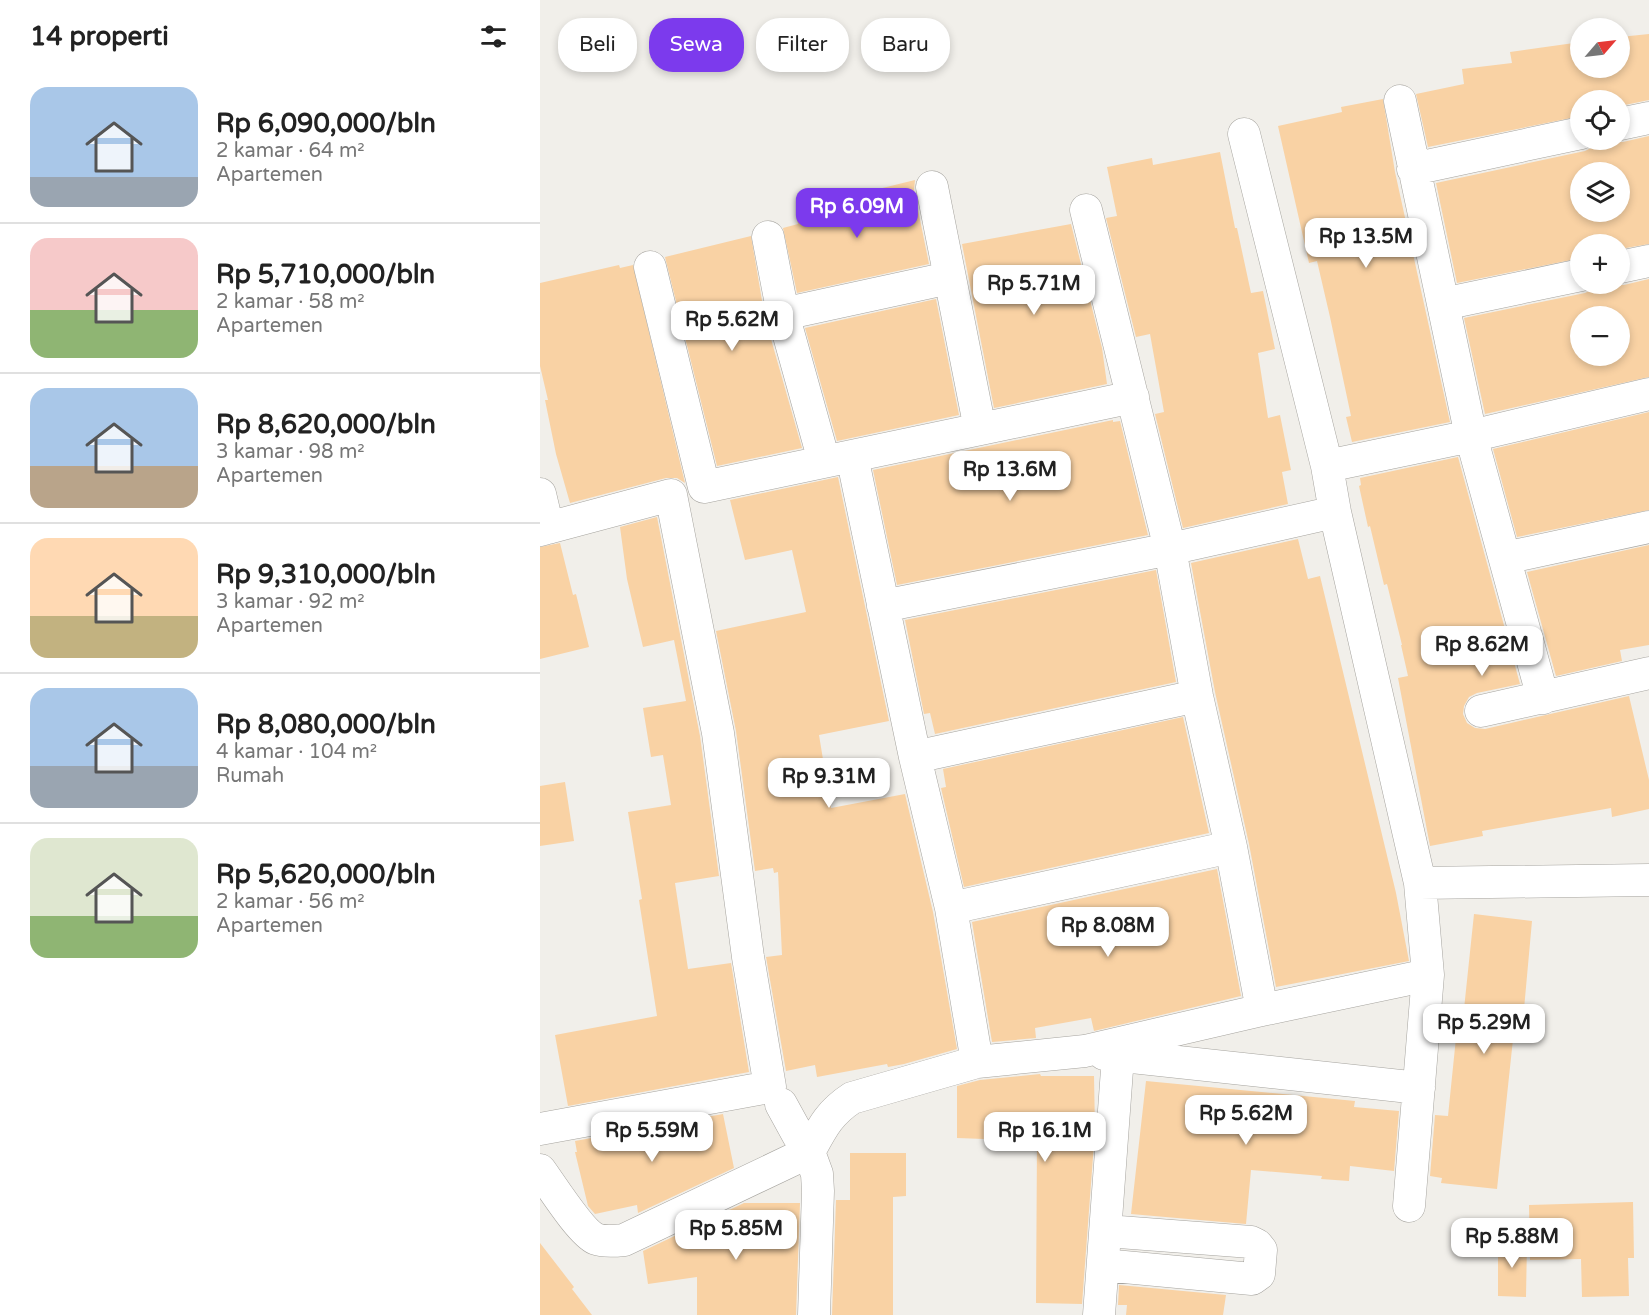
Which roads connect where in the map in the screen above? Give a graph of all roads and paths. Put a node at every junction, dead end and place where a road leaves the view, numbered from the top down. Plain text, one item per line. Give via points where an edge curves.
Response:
1 (1400, 101) dead end
2 (1649, 118) edge
3 (1630, 122) edge
4 (1244, 134) dead end
5 (1570, 135) edge
6 (1413, 169) junction
7 (932, 187) dead end
8 (1086, 210) dead end
9 (768, 237) dead end
10 (1649, 261) edge
11 (1630, 265) edge
12 (650, 267) dead end
13 (1570, 277) edge
14 (949, 278) junction
15 (1443, 304) junction
16 (783, 314) junction
17 (1649, 394) edge
18 (1133, 397) junction
19 (980, 429) junction
20 (1471, 436) junction
21 (838, 459) junction
22 (1327, 466) junction
23 (540, 494) edge
24 (1335, 512) junction
25 (1649, 528) edge
26 (544, 529) edge
27 (1170, 549) junction
28 (1505, 558) junction
29 (883, 606) junction
30 (1649, 673) edge
31 (1197, 696) junction
32 (1543, 698) junction
33 (1481, 711) dead end
34 (915, 757) junction
35 (1230, 847) junction
36 (1649, 880) edge
37 (1420, 883) junction
38 (951, 908) junction
39 (1428, 975) junction
40 (1262, 1010) junction
41 (1085, 1051) junction
42 (1118, 1056) junction
43 (976, 1062) junction
44 (1419, 1089) junction
45 (781, 1104) dead end
46 (540, 1129) edge
47 (809, 1152) junction
48 (540, 1170) edge
49 (1409, 1206) dead end
50 (1106, 1231) junction
51 (1103, 1265) junction
52 (814, 1315) edge
53 (1100, 1315) edge

1 - 6 street
2 - 3 street
4 - 22 street
5 - 6 street
6 - 15 street
7 - 14 street
8 - 18 street
9 - 16 street
10 - 11 street
12 - 21 street via 704,487
13 - 15 street
14 - 16 street
14 - 19 street
15 - 20 street
16 - 21 street
17 - 20 street
18 - 19 street
18 - 27 street
19 - 21 street
20 - 22 street
20 - 28 street
21 - 29 street
22 - 24 street
23 - 26 street
24 - 27 street
24 - 37 street
25 - 28 street
26 - 46 street via 671,495 718,733 770,1087
27 - 29 street
27 - 31 street
28 - 32 street
29 - 34 street
30 - 32 street
31 - 34 street
31 - 35 street
32 - 33 street
34 - 38 street
35 - 38 street
35 - 40 street
36 - 37 street
37 - 39 street
38 - 43 street
39 - 40 street
39 - 44 street
40 - 41 street
41 - 42 street
41 - 43 street
42 - 44 street
42 - 50 street
43 - 47 street via 852,1098 836,1108
44 - 49 street
45 - 47 street
47 - 48 street via 624,1240 595,1239
47 - 52 street via 818,1191
50 - 51 street
50 - 51 street via 1251,1242 1261,1250 1259,1274 1252,1279
51 - 53 street

